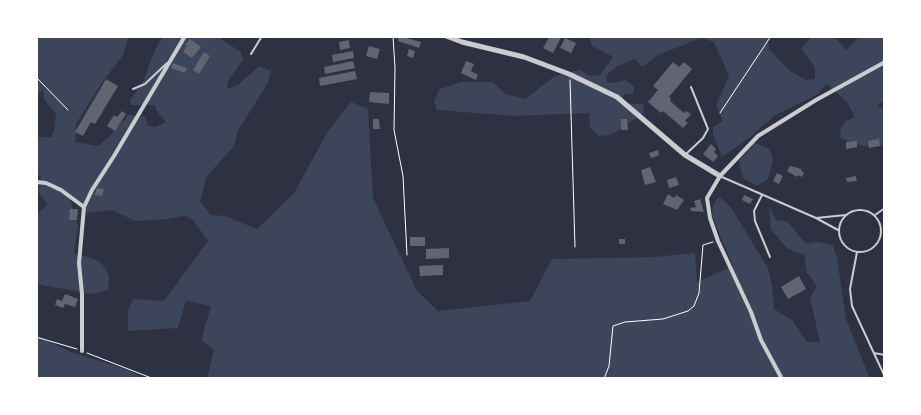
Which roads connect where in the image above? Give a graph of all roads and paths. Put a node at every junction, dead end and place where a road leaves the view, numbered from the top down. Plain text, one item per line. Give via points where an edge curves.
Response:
1 (184, 36) edge
2 (262, 36) edge
3 (393, 36) edge
4 (446, 36) edge
5 (771, 36) edge
6 (251, 54) dead end
7 (169, 62) junction
8 (885, 62) edge
9 (569, 74) junction
10 (36, 77) edge
11 (691, 87) dead end
12 (133, 89) dead end
13 (68, 110) dead end
14 (720, 113) dead end
15 (685, 155) junction
16 (720, 176) junction
17 (36, 182) edge
18 (762, 194) junction
19 (84, 207) junction
20 (885, 208) edge
21 (846, 215) junction
22 (874, 216) junction
23 (816, 218) junction
24 (838, 231) junction
25 (718, 241) junction
26 (576, 247) dead end
27 (857, 252) junction
28 (407, 255) dead end
29 (770, 257) dead end
30 (36, 337) edge
31 (82, 350) junction
32 (874, 353) junction
33 (885, 355) edge
34 (885, 376) edge
35 (154, 379) edge
36 (604, 379) edge
37 (782, 379) edge

1 - 7 street
2 - 6 lane
3 - 28 path via 394,130 403,176
4 - 9 street via 524,57
5 - 14 path
7 - 12 lane via 145,84
7 - 19 street
8 - 16 street via 758,136
9 - 15 street via 616,97
9 - 26 path
10 - 13 path
11 - 15 lane via 708,129
15 - 16 street
16 - 18 lane
16 - 25 street via 707,198
17 - 19 street via 61,190
18 - 23 lane
18 - 29 lane via 754,211 755,221
19 - 31 street via 79,263
20 - 22 lane
21 - 22 lane via 858,210
21 - 23 lane
21 - 24 lane
22 - 27 lane via 881,227 879,240 870,250
23 - 24 lane
24 - 27 lane via 842,244
25 - 36 path via 704,245 699,293 694,306 664,319 613,326 609,366
25 - 37 street
27 - 32 lane via 850,290 852,306
30 - 31 path
31 - 35 path
32 - 33 lane
32 - 34 lane

